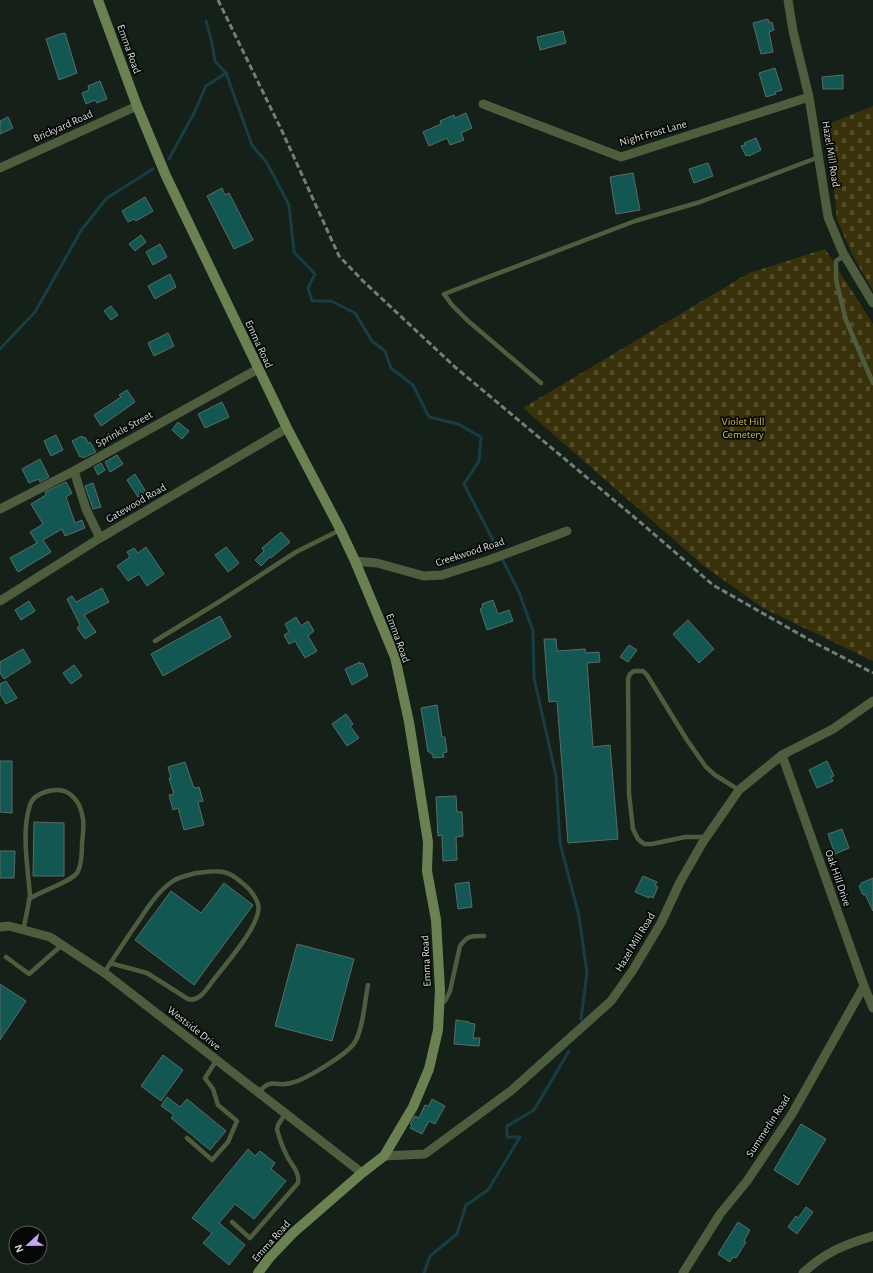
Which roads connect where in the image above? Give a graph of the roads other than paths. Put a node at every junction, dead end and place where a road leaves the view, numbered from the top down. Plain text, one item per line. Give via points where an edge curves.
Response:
1 (98, 0) edge
2 (788, 0) edge
3 (809, 97) junction
4 (483, 104) dead end
5 (137, 106) junction
6 (819, 157) junction
7 (0, 168) edge
8 (844, 256) junction
9 (873, 303) edge
10 (258, 369) junction
11 (541, 383) dead end
12 (873, 383) edge
13 (287, 428) junction
14 (74, 471) junction
15 (0, 509) edge
16 (340, 530) junction
17 (567, 531) dead end
18 (100, 538) junction
19 (355, 562) junction
20 (0, 601) edge
21 (155, 641) dead end
22 (873, 701) edge
23 (782, 755) junction
24 (739, 790) junction
25 (707, 837) junction
26 (29, 899) junction
27 (0, 927) edge
28 (23, 930) junction
29 (484, 936) dead end
30 (62, 945) junction
31 (6, 958) dead end
32 (110, 963) junction
33 (104, 973) junction
34 (368, 985) dead end
35 (864, 986) junction
36 (439, 1004) junction
37 (873, 1008) edge
38 (216, 1061) junction
39 (258, 1093) junction
40 (285, 1114) junction
41 (187, 1138) dead end
42 (384, 1156) junction
43 (362, 1173) junction
44 (232, 1222) dead end
45 (873, 1236) edge
46 (258, 1273) edge
47 (683, 1273) edge
48 (803, 1273) edge

1 - 5 street, Emma Road
2 - 3 street, Hazel Mill Road
3 - 4 street, Night Frost Lane via 621,156
3 - 6 street, Hazel Mill Road
5 - 7 street, Brickyard Road
5 - 10 street, Emma Road via 166,176
6 - 8 street, Hazel Mill Road via 828,217
6 - 11 lane via 700,202 635,221 444,294 467,320
8 - 9 street, Hazel Mill Road
8 - 12 lane via 836,261 836,280 846,320
10 - 13 street, Emma Road
10 - 14 street, Sprinkle Street
13 - 16 street, Emma Road
13 - 18 street, Gatewood Road
14 - 15 street, Sprinkle Street
14 - 18 street via 86,509
16 - 19 street, Emma Road
16 - 21 lane via 296,552
17 - 19 street, Creekwood Road via 442,575 424,576 377,562
18 - 20 street, Gatewood Road
19 - 36 street, Emma Road via 395,657 409,722 428,842 427,871 436,920
22 - 23 street, Hazel Mill Road via 833,729
23 - 24 street, Hazel Mill Road
23 - 35 street, Oak Hill Drive
24 - 25 street, Hazel Mill Road
24 - 25 lane via 706,767 647,675 643,671 634,671 630,674 629,794 638,839 644,844 652,844 685,837
25 - 42 street, Hazel Mill Road via 680,882 661,923 611,1001 512,1090 425,1154
26 - 26 lane via 26,831 30,804 33,799 48,791 69,792 78,802 83,819 78,871 68,880
26 - 28 lane
27 - 28 street, Westside Drive via 9,926
28 - 30 street, Westside Drive via 50,937
29 - 36 lane via 471,936 460,946 450,991 445,1001
30 - 31 lane via 29,974
30 - 33 street, Westside Drive
32 - 32 lane via 147,973 188,999 195,999 232,956 254,924 259,911 257,900 250,889 234,875 226,872 191,874 175,879 156,896
32 - 33 lane
33 - 38 street, Westside Drive
34 - 39 lane via 355,1043 327,1065 298,1081 289,1084 270,1083
35 - 37 street, Oak Hill Drive
35 - 47 street, Summerlin Road via 792,1114 747,1181 720,1214
36 - 42 street, Emma Road via 438,1030 429,1069 413,1107
38 - 39 street, Westside Drive
38 - 41 lane via 204,1078 213,1089 218,1105 237,1122 228,1142 212,1160
39 - 40 street, Westside Drive
40 - 43 street, Westside Drive
40 - 44 lane via 277,1128 286,1155 299,1177 298,1183 250,1238
42 - 43 street, Emma Road
43 - 46 street, Emma Road via 293,1233
45 - 48 street via 824,1255

